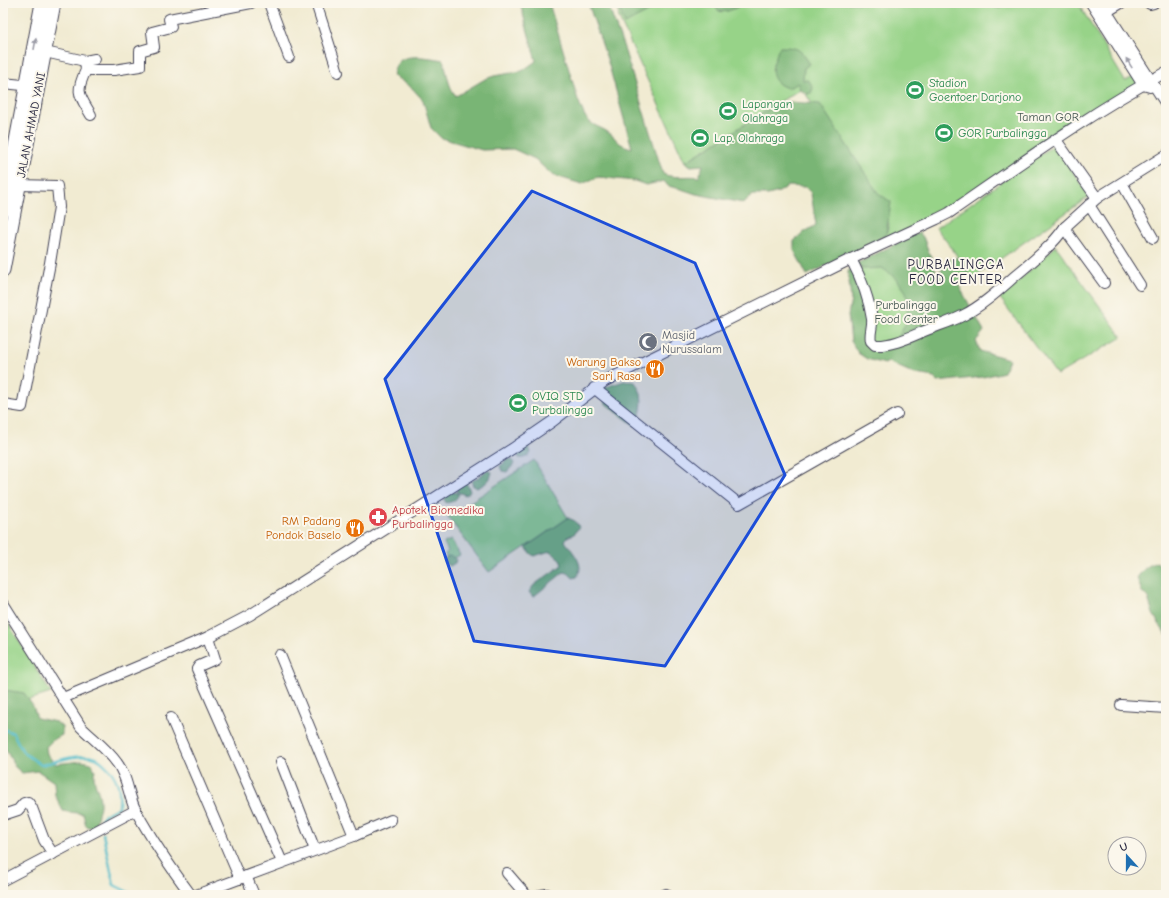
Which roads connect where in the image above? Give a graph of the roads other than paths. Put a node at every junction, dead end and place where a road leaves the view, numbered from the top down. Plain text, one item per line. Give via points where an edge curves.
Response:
1 (42, 3) edge
2 (54, 3) edge
3 (251, 3) edge
4 (269, 3) edge
5 (316, 3) edge
6 (1091, 3) edge
7 (1121, 3) edge
8 (1149, 3) edge
9 (1154, 3) edge
10 (1103, 7) edge
11 (44, 52) junction
12 (289, 57) dead end
13 (95, 59) dead end
14 (85, 66) junction
15 (338, 72) dead end
16 (1166, 72) edge
17 (3, 83) edge
18 (1150, 85) junction
19 (32, 86) junction
20 (1166, 104) edge
21 (91, 115) dead end
22 (1056, 140) junction
23 (1166, 155) edge
24 (15, 176) junction
25 (1122, 183) junction
26 (1097, 198) junction
27 (1088, 205) junction
28 (3, 210) edge
29 (1065, 226) junction
30 (6, 235) edge
31 (1153, 238) dead end
32 (851, 259) junction
33 (3, 270) edge
34 (1104, 282) dead end
35 (1140, 285) dead end
36 (594, 388) junction
37 (3, 404) edge
38 (897, 414) dead end
39 (3, 603) edge
40 (208, 637) junction
41 (280, 655) dead end
42 (63, 698) junction
43 (1121, 705) dead end
44 (1166, 708) edge
45 (171, 718) dead end
46 (281, 762) dead end
47 (136, 810) junction
48 (3, 814) edge
49 (391, 820) dead end
50 (354, 836) junction
51 (315, 850) junction
52 (53, 854) junction
53 (282, 862) junction
54 (507, 873) dead end
55 (243, 877) junction
56 (3, 880) edge
57 (191, 895) edge
58 (196, 895) edge
59 (254, 895) edge
60 (526, 895) edge
61 (541, 895) edge
62 (547, 895) edge

19 -> 1 main road, JALAN AHMAD YANI
2 - 11 main road, JALAN AHMAD YANI
3 - 14 street via 169,19 170,27 152,32 154,47 140,50 140,66 114,70
4 - 12 street
5 - 15 street
18 -> 6 street
7 - 10 street
8 - 9 street
10 - 18 street
11 - 14 street
11 - 19 main road, JALAN AHMAD YANI
13 - 14 street
14 - 21 street via 79,93
16 - 18 street
17 - 19 street
18 - 20 street
18 - 22 street
19 - 24 main road, JALAN AHMAD YANI
22 - 26 street
22 - 32 street via 949,213
23 - 25 street
24 - 28 main road, JALAN AHMAD YANI
24 - 30 main road, JALAN AHMAD YANI
24 - 37 street via 57,186 59,207 22,407
25 - 26 street
25 - 31 street
26 - 27 street
27 - 29 street
27 - 35 street
29 - 32 street via 1048,247 989,299 964,315 892,343 875,345 871,341 871,318 866,292
29 - 34 street
30 - 33 main road, JALAN AHMAD YANI
32 - 36 street
36 - 38 street via 739,504
36 - 40 street via 515,448 250,615
39 - 42 street
40 - 42 street
40 - 53 street via 214,659 197,669
41 - 50 street
42 - 47 street via 81,727 118,763
43 - 44 street
45 - 55 street
46 - 51 street
47 - 52 street
47 - 57 street
48 - 52 street via 18,810 28,802 44,840
49 - 50 street
50 - 51 street
51 - 53 street
52 - 56 street
53 - 55 street
54 - 60 street
55 - 58 street
55 - 59 street
61 - 62 street

